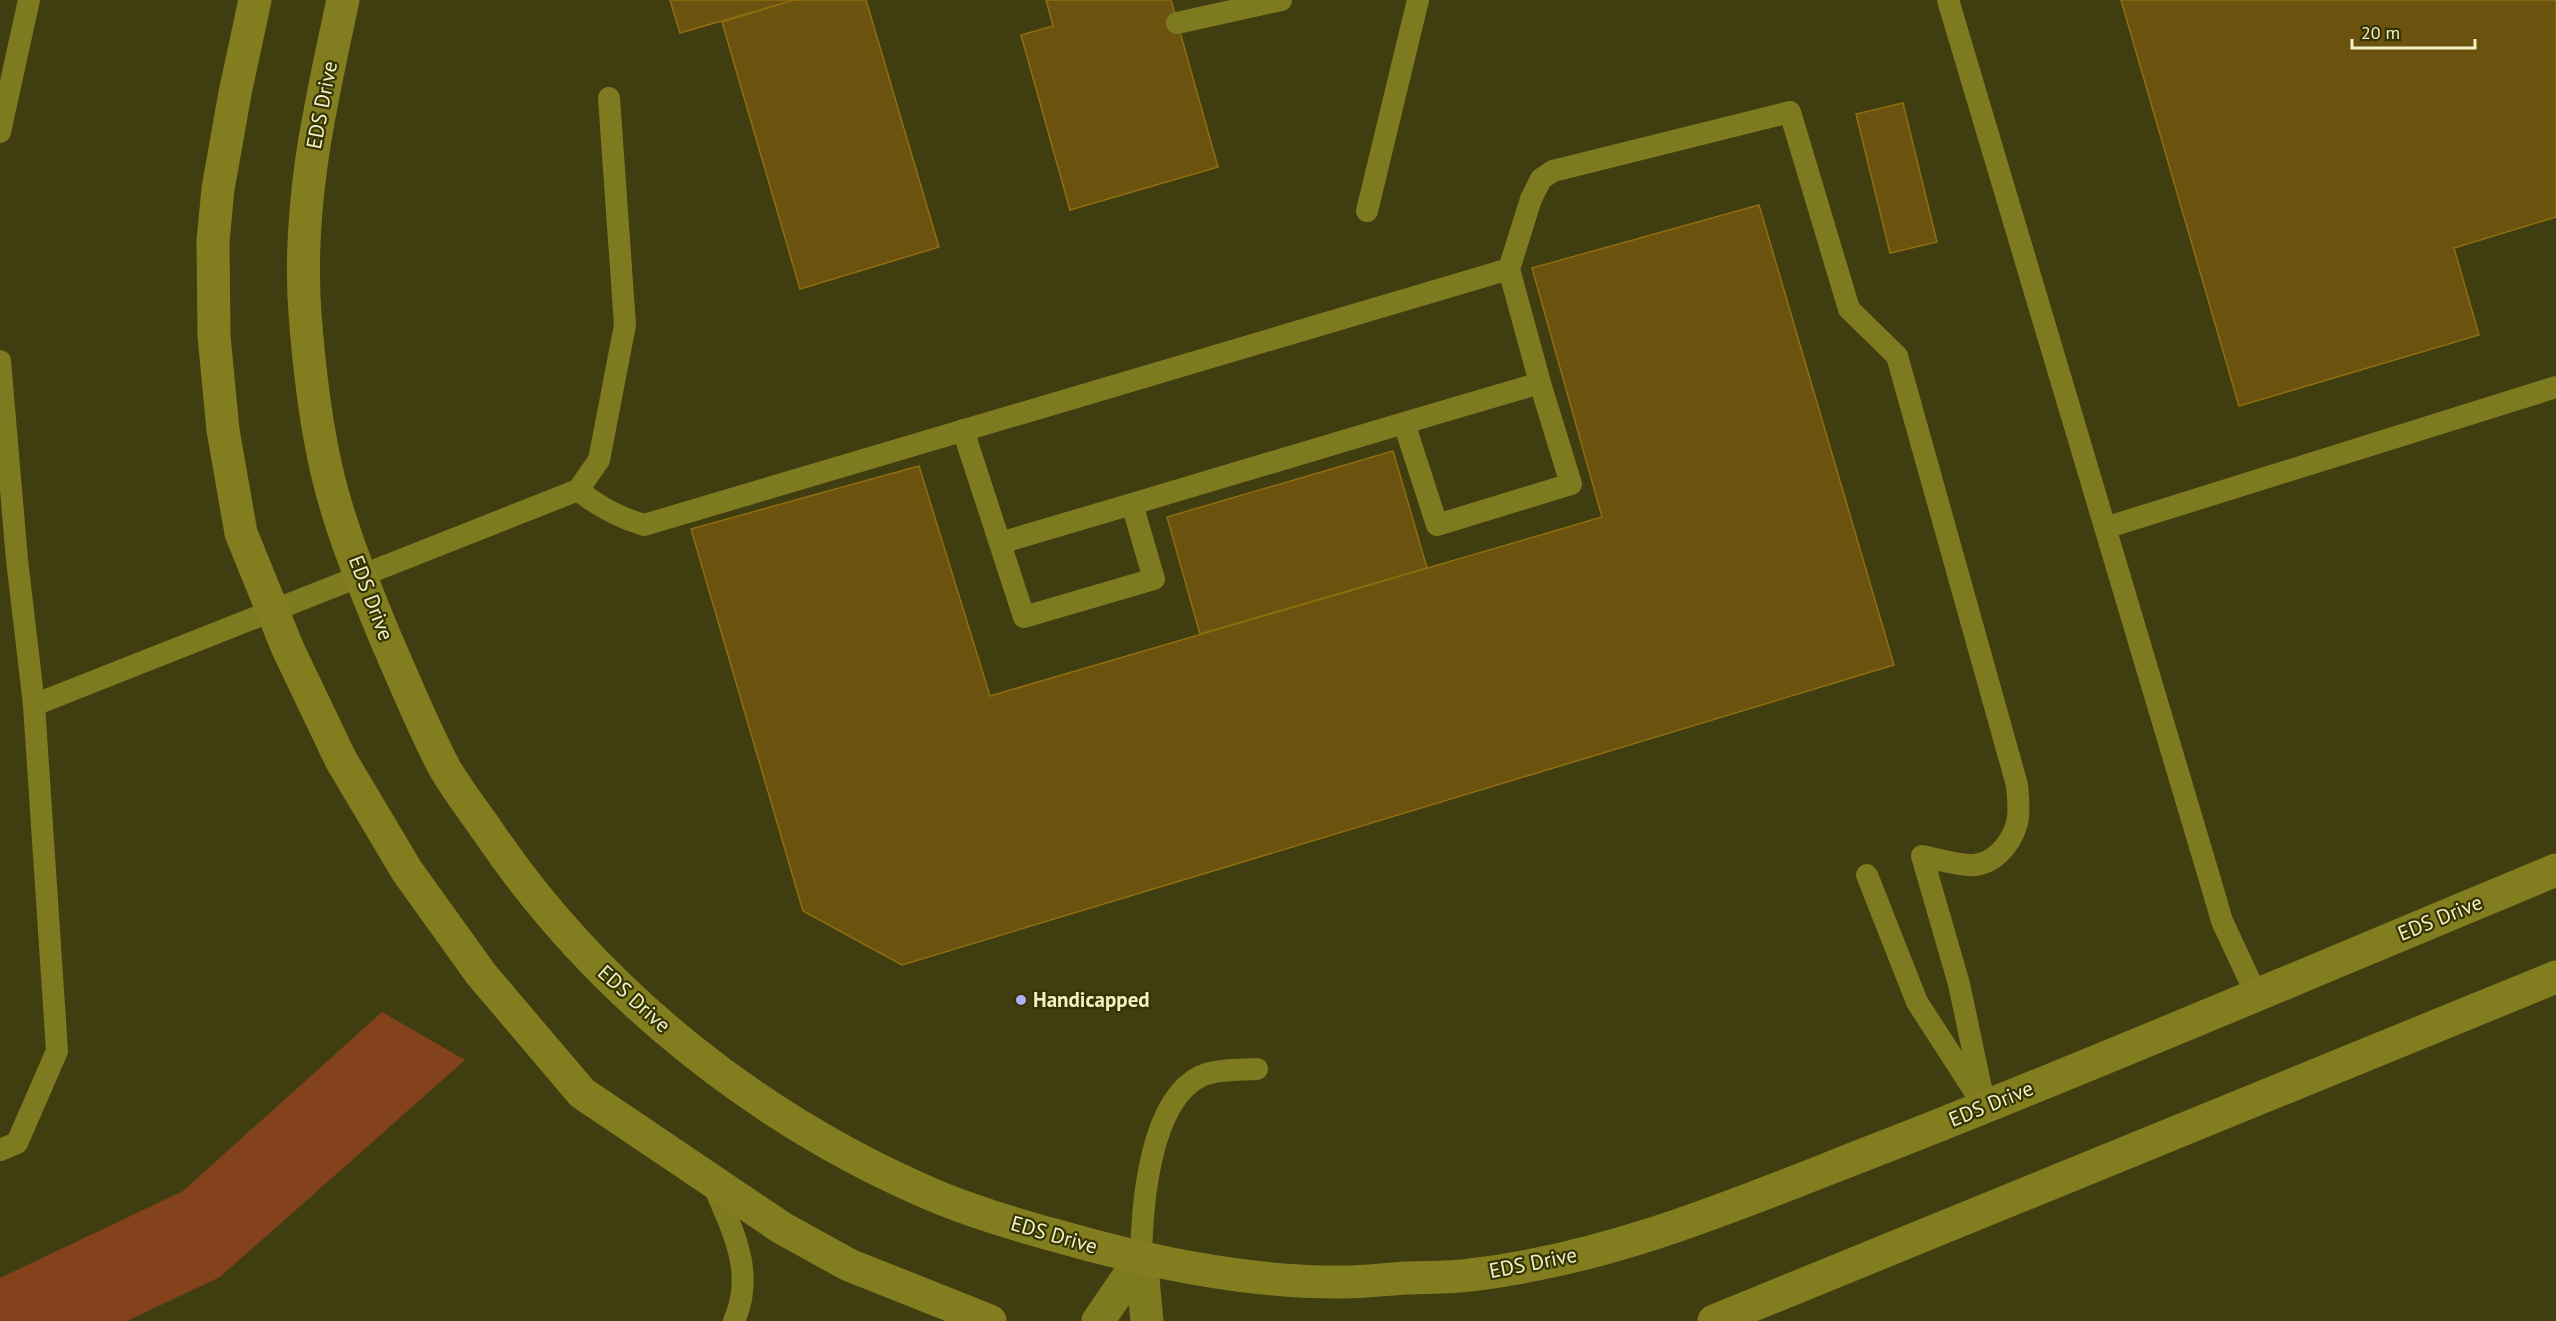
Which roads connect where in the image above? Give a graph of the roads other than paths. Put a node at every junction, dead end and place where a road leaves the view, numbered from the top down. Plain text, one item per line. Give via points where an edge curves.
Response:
1 (29, 0) edge
2 (255, 0) edge
3 (343, 0) edge
4 (1281, 0) edge
5 (1948, 0) edge
6 (1413, 1) edge
7 (1177, 23) dead end
8 (609, 98) dead end
9 (0, 132) edge
10 (1367, 211) dead end
11 (1509, 269) junction
12 (0, 361) edge
13 (1540, 382) junction
14 (2556, 387) edge
15 (1404, 423) junction
16 (963, 430) junction
17 (578, 490) junction
18 (1132, 504) junction
19 (2105, 528) junction
20 (1000, 543) junction
21 (360, 577) junction
22 (273, 611) junction
23 (34, 705) junction
24 (2556, 870) edge
25 (1867, 875) dead end
26 (2556, 977) edge
27 (2256, 994) junction
28 (1257, 1069) dead end
29 (1985, 1107) junction
30 (0, 1150) edge
31 (713, 1184) junction
32 (1141, 1258) junction
33 (734, 1321) edge
34 (990, 1321) edge
35 (1098, 1321) edge
36 (1147, 1321) edge
37 (1714, 1321) edge

1 - 9 lane
2 - 22 street via 218,189 213,241 214,336 223,430 241,532
3 - 21 street, EDS Drive via 307,184 303,224 304,307 312,391 328,476
4 - 7 lane
5 - 19 lane
6 - 10 lane
8 - 17 lane via 625,325 599,460
11 - 13 lane
11 - 16 lane
11 - 29 lane via 1531,199 1541,179 1554,171 1790,112 1849,309 1897,356 2017,785 2018,822 2000,853 1984,864 1969,866 1922,856 1959,984
12 - 23 lane
13 - 15 lane
13 - 15 lane via 1571,484 1437,525
14 - 19 lane
15 - 18 lane
16 - 17 lane via 644,525 600,507
16 - 20 lane
17 - 21 lane
18 - 20 lane
18 - 20 lane via 1154,579 1024,617
19 - 27 lane via 2222,921
21 - 22 lane
21 - 32 street, EDS Drive via 447,772 521,880 590,959 674,1036 754,1096 851,1156 904,1182 1016,1225
22 - 23 lane
22 - 31 street via 341,760 407,871 481,974 582,1093
23 - 30 lane via 57,1051 17,1143
24 - 27 street, EDS Drive
25 - 29 lane via 1917,1002
26 - 37 street
27 - 29 street, EDS Drive
28 - 32 lane via 1202,1076 1184,1088 1169,1107 1148,1180
29 - 32 street, EDS Drive via 1706,1218 1531,1266 1465,1276 1339,1282 1262,1277
31 - 33 lane via 743,1268 741,1306
31 - 34 street via 849,1265
32 - 35 street
32 - 36 street

